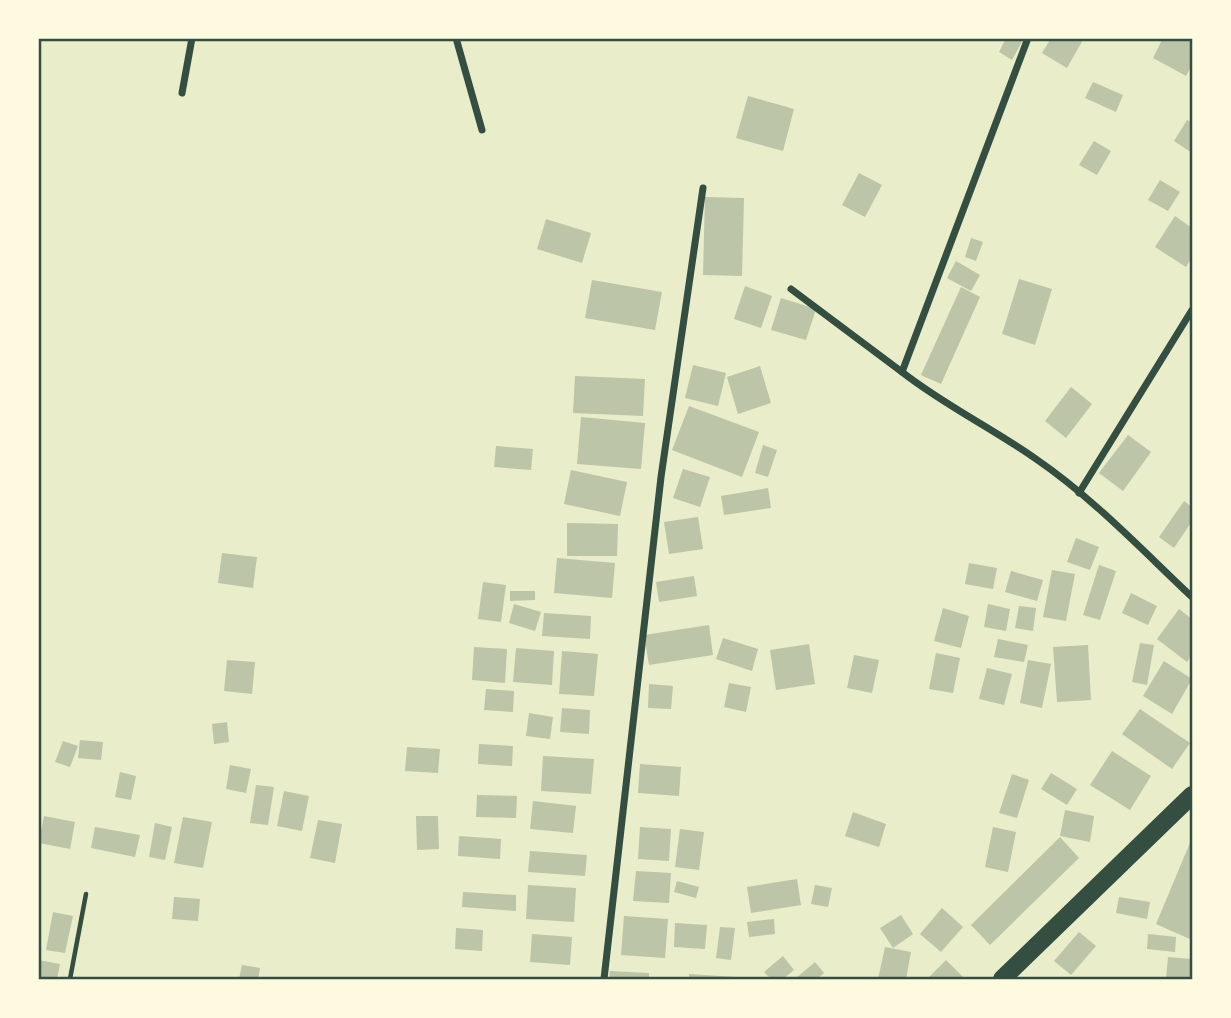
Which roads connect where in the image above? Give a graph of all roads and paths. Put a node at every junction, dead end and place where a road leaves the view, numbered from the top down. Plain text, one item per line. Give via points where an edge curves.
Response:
1 (192, 38) edge
2 (1028, 38) edge
3 (455, 39) edge
4 (182, 93) dead end
5 (482, 130) dead end
6 (703, 188) dead end
7 (791, 289) dead end
8 (1192, 310) edge
9 (902, 372) junction
10 (1079, 493) junction
11 (1192, 597) edge
12 (1192, 795) edge
13 (86, 894) dead end
14 (70, 979) edge
15 (604, 979) edge
16 (1002, 979) edge

1 - 4 street
2 - 9 street
3 - 5 street
6 - 15 street via 661,477
7 - 9 street
8 - 10 street
9 - 10 street via 1037,459
10 - 11 street
12 - 16 main road
13 - 14 path

